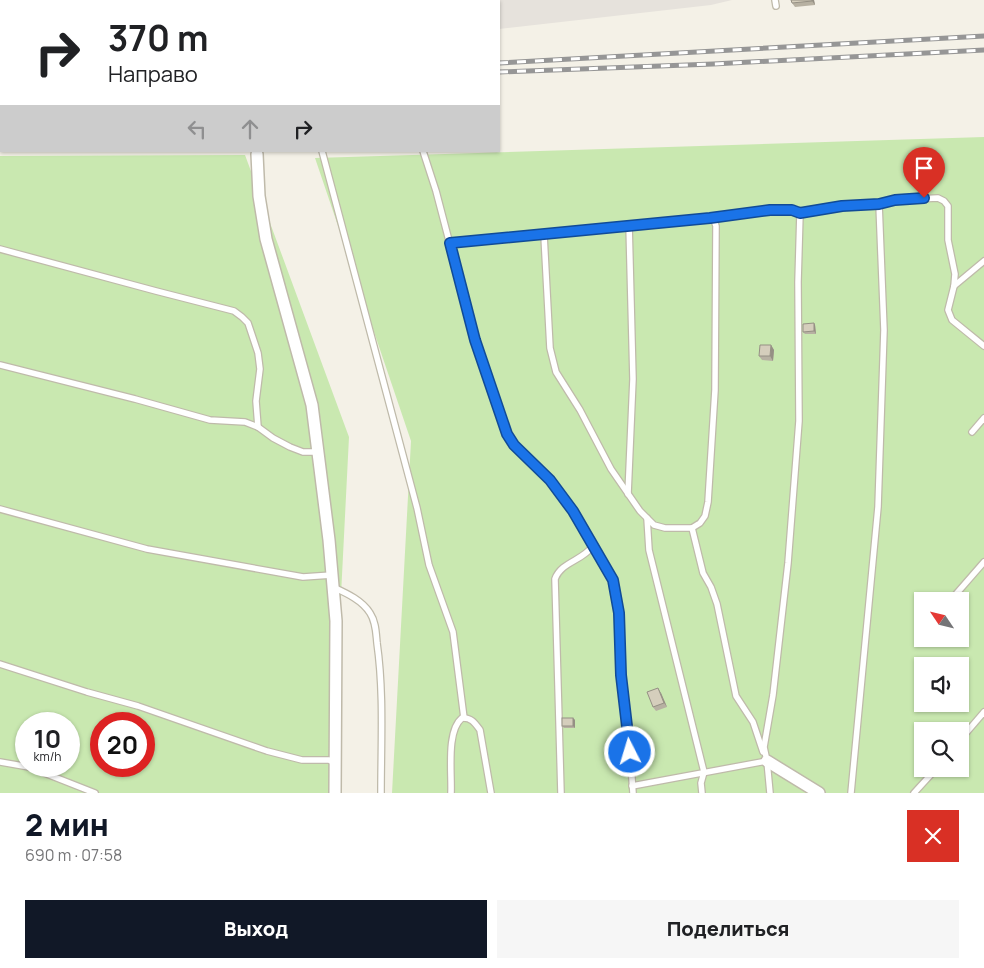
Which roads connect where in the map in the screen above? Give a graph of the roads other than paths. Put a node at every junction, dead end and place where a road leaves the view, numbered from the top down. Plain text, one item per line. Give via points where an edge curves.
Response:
1 (257, 152) edge
2 (322, 152) edge
3 (423, 152) edge
4 (879, 204) junction
5 (800, 213) junction
6 (713, 217) junction
7 (629, 224) junction
8 (544, 235) junction
9 (450, 243) junction
10 (0, 248) edge
11 (984, 261) edge
12 (954, 286) junction
13 (984, 346) edge
14 (0, 365) edge
15 (984, 418) edge
16 (258, 427) junction
17 (972, 432) dead end
18 (317, 452) junction
19 (628, 494) junction
20 (0, 509) edge
21 (647, 518) junction
22 (692, 528) junction
23 (593, 546) junction
24 (984, 562) edge
25 (332, 581) junction
26 (958, 592) edge
27 (0, 664) edge
28 (984, 712) edge
29 (464, 718) junction
30 (969, 730) edge
31 (767, 761) junction
32 (0, 762) edge
33 (335, 763) junction
34 (704, 772) junction
35 (929, 777) edge
36 (632, 786) junction
37 (95, 793) edge
38 (335, 793) edge
39 (381, 793) edge
40 (452, 793) edge
41 (491, 793) edge
42 (561, 793) edge
43 (633, 793) edge
44 (702, 793) edge
45 (770, 793) edge
46 (818, 793) edge
47 (851, 793) edge
48 (914, 793) edge

1 - 18 street via 259,196 266,239 312,406
2 - 29 lane via 417,508 429,565 453,632
3 - 9 lane
4 - 5 lane
4 - 12 lane via 938,198 944,201 948,206 948,240 955,274
4 - 47 lane via 884,330 878,507
5 - 6 lane via 770,210
5 - 31 lane via 799,421 785,591 764,747
6 - 7 lane
6 - 22 lane via 716,226 716,390 708,502 705,516
7 - 8 lane
7 - 19 lane via 633,380
8 - 9 lane
8 - 19 lane via 550,348 556,372
9 - 23 lane via 475,340 507,434 550,480
10 - 16 lane via 234,311 248,323 258,353
11 - 12 lane
12 - 13 lane via 948,310 952,320
14 - 16 lane via 210,420 245,422
15 - 17 lane
16 - 18 lane via 290,447 303,452
18 - 25 street
19 - 21 lane
20 - 25 lane via 147,549
21 - 22 lane via 654,525 665,528
21 - 34 lane via 649,550
22 - 31 lane via 703,573 717,604 736,696 753,722
23 - 36 lane via 613,580 619,613 621,675
23 - 42 lane via 587,554 562,568 555,579
24 - 26 lane
25 - 33 street via 336,621
25 - 39 lane via 363,605 374,624 379,659
27 - 33 lane via 138,706 267,751 302,760
28 - 30 lane
29 - 40 lane via 457,722 453,734
29 - 41 lane via 471,719 480,730
31 - 34 lane
31 - 45 lane
31 - 46 street
32 - 37 lane via 29,767
33 - 38 street
34 - 36 lane
34 - 44 lane
35 - 48 lane
36 - 43 lane

